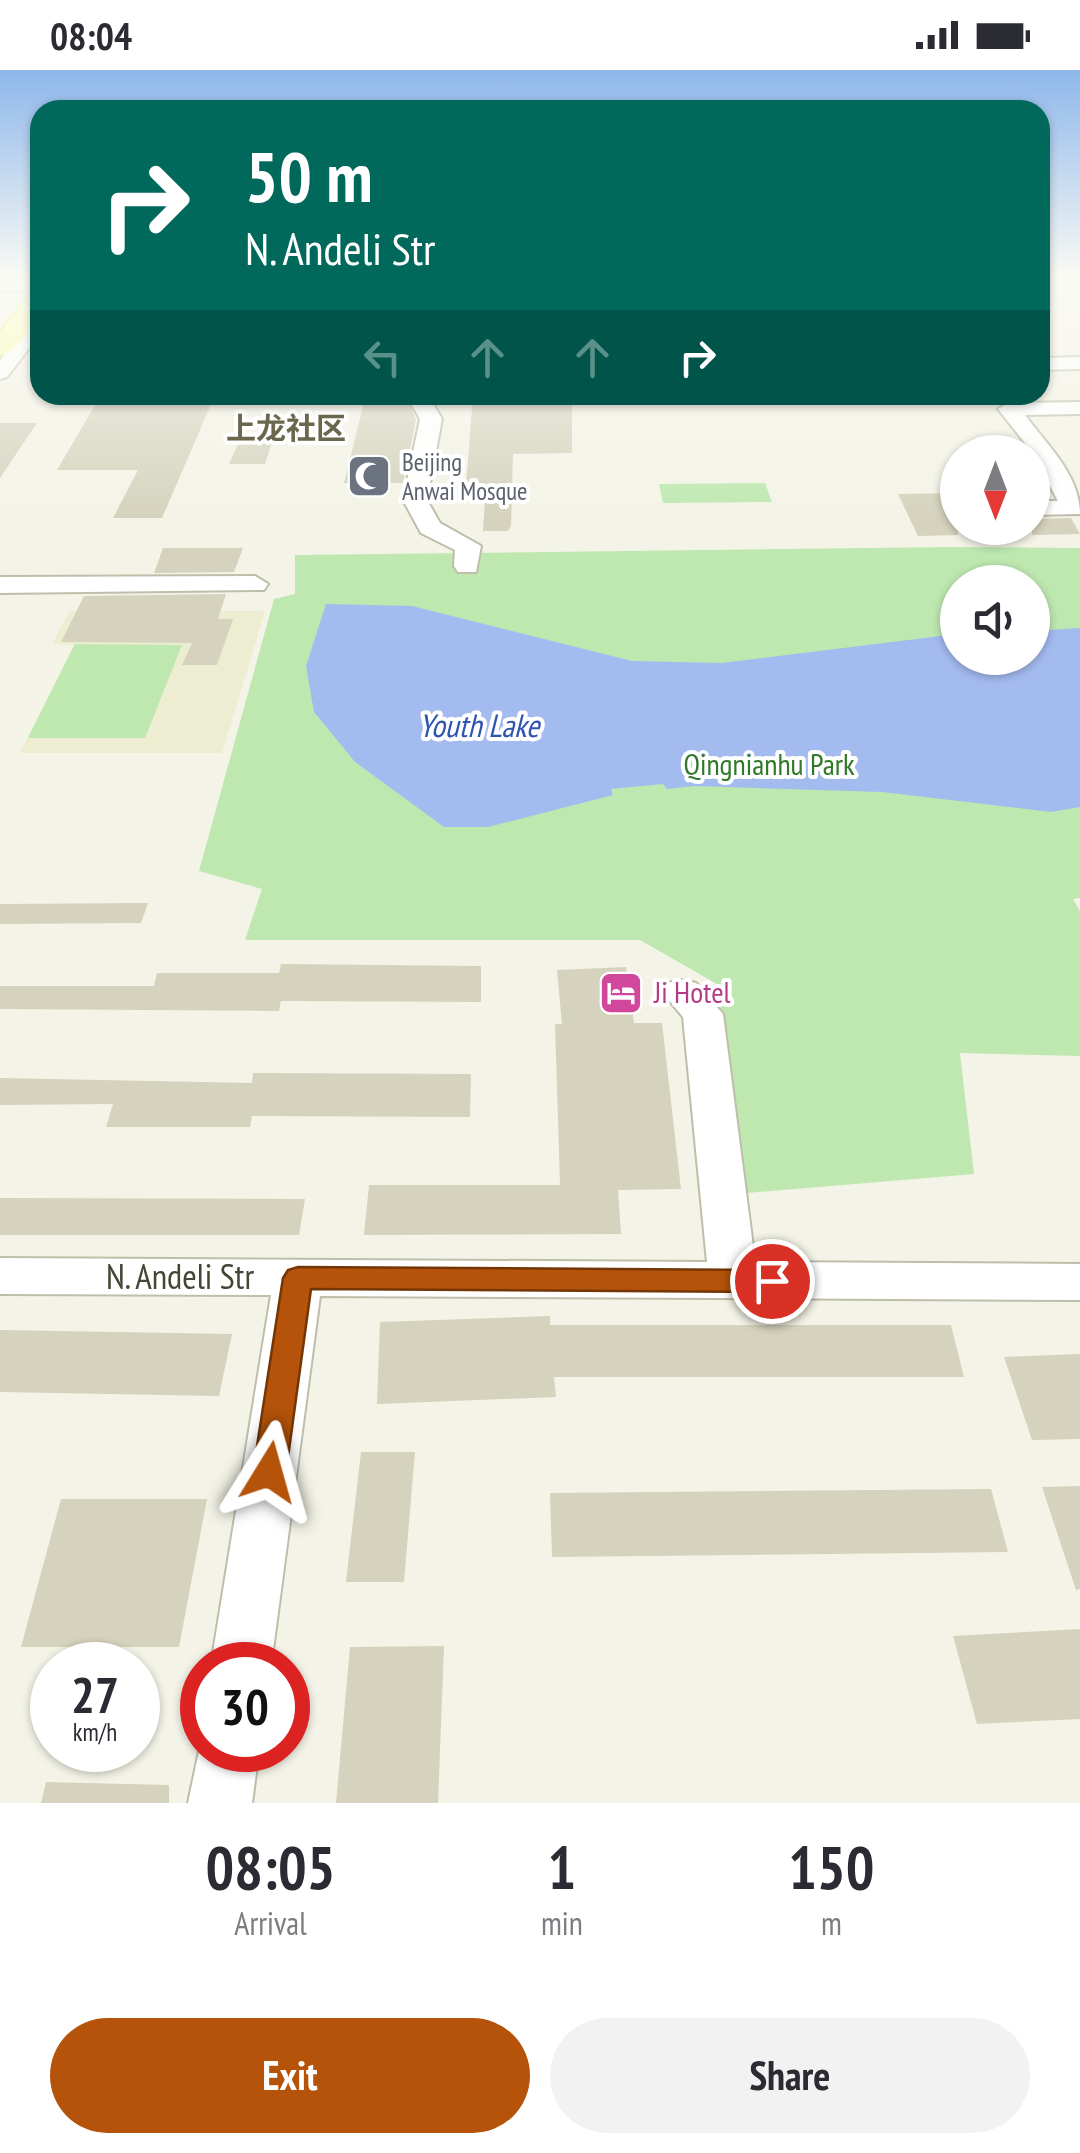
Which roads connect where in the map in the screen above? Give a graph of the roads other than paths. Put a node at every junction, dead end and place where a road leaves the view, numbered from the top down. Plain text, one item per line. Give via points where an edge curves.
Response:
1 (1080, 363) edge
2 (1050, 364) edge
3 (1080, 384) edge
4 (1050, 385) edge
5 (423, 405) edge
6 (1080, 408) edge
7 (1028, 435) edge
8 (1050, 465) edge
9 (1050, 508) edge
10 (467, 566) dead end
11 (0, 584) edge
12 (255, 584) dead end
13 (682, 992) dead end
14 (0, 1276) edge
15 (298, 1278) junction
16 (733, 1280) junction
17 (1080, 1282) edge
18 (243, 1642) edge
19 (225, 1772) edge
20 (220, 1803) edge

1 - 2 street
3 - 4 street
5 - 10 street via 431,418 415,500 430,528 468,546
6 - 7 street via 1009,408
8 - 9 street via 1073,508
11 - 12 street
13 - 16 street via 704,1014
14 - 15 street, N. Andeli Str
15 - 16 street, N. Andeli Str
15 - 18 street
16 - 17 street, N. Andeli Str
19 - 20 street

